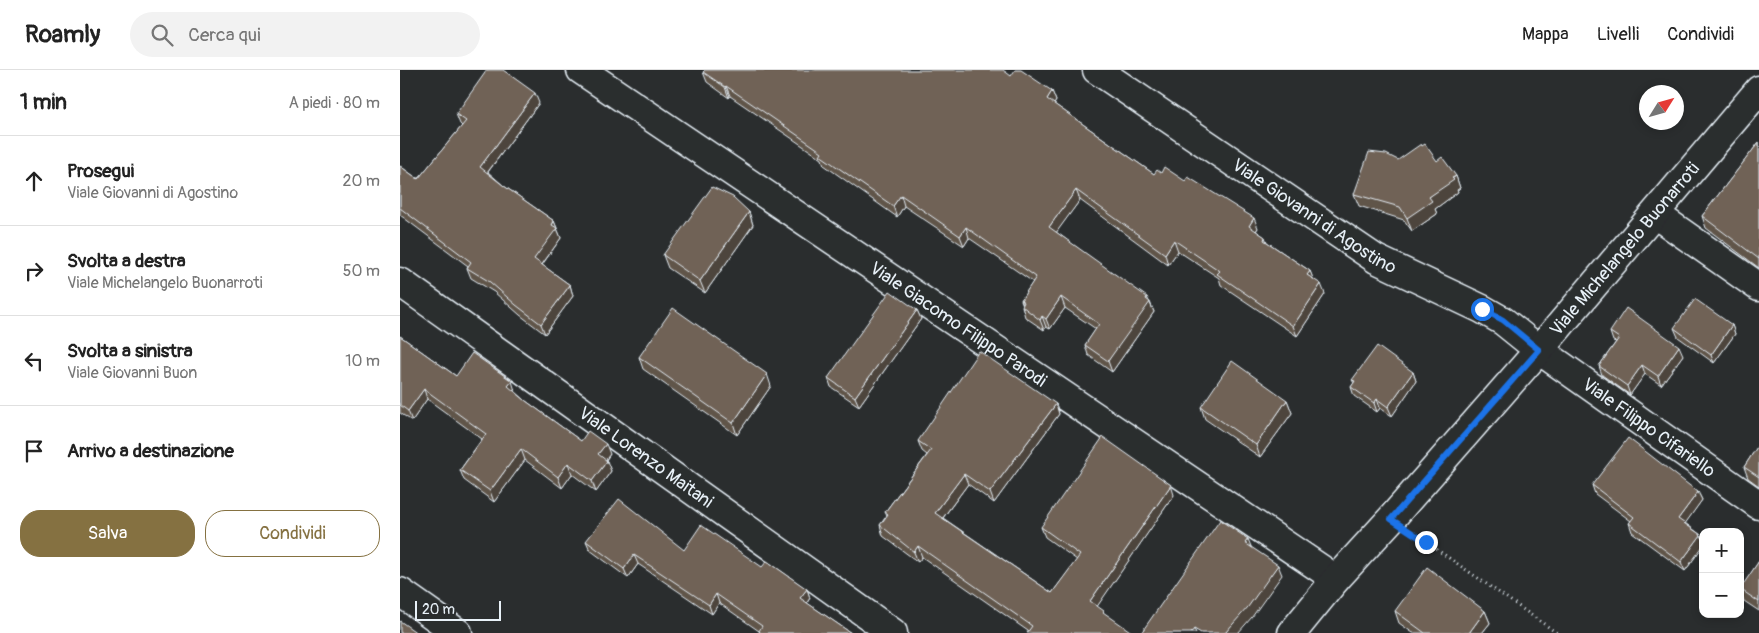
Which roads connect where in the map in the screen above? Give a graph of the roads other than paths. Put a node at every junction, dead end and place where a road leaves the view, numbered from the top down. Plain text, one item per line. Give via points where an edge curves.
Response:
1 (581, 70) edge
2 (1097, 70) edge
3 (1759, 90) edge
4 (1654, 214) junction
5 (400, 282) edge
6 (1759, 287) edge
7 (1539, 350) junction
8 (1759, 505) edge
9 (1336, 579) junction
10 (400, 592) edge
11 (458, 633) edge
12 (893, 633) edge
13 (1292, 633) edge

1 - 9 street, Viale Giacomo Filippo Parodi
2 - 7 street, Viale Giovanni di Agostino via 1376,259 1496,316
3 - 4 street, Viale Michelangelo Buonarroti
4 - 6 street
4 - 7 street, Viale Michelangelo Buonarroti
5 - 12 street, Viale Lorenzo Maitani
7 - 8 street, Viale Filippo Cifariello
7 - 9 street, Viale Michelangelo Buonarroti
9 - 13 street, Viale Michelangelo Buonarroti
10 - 11 street

